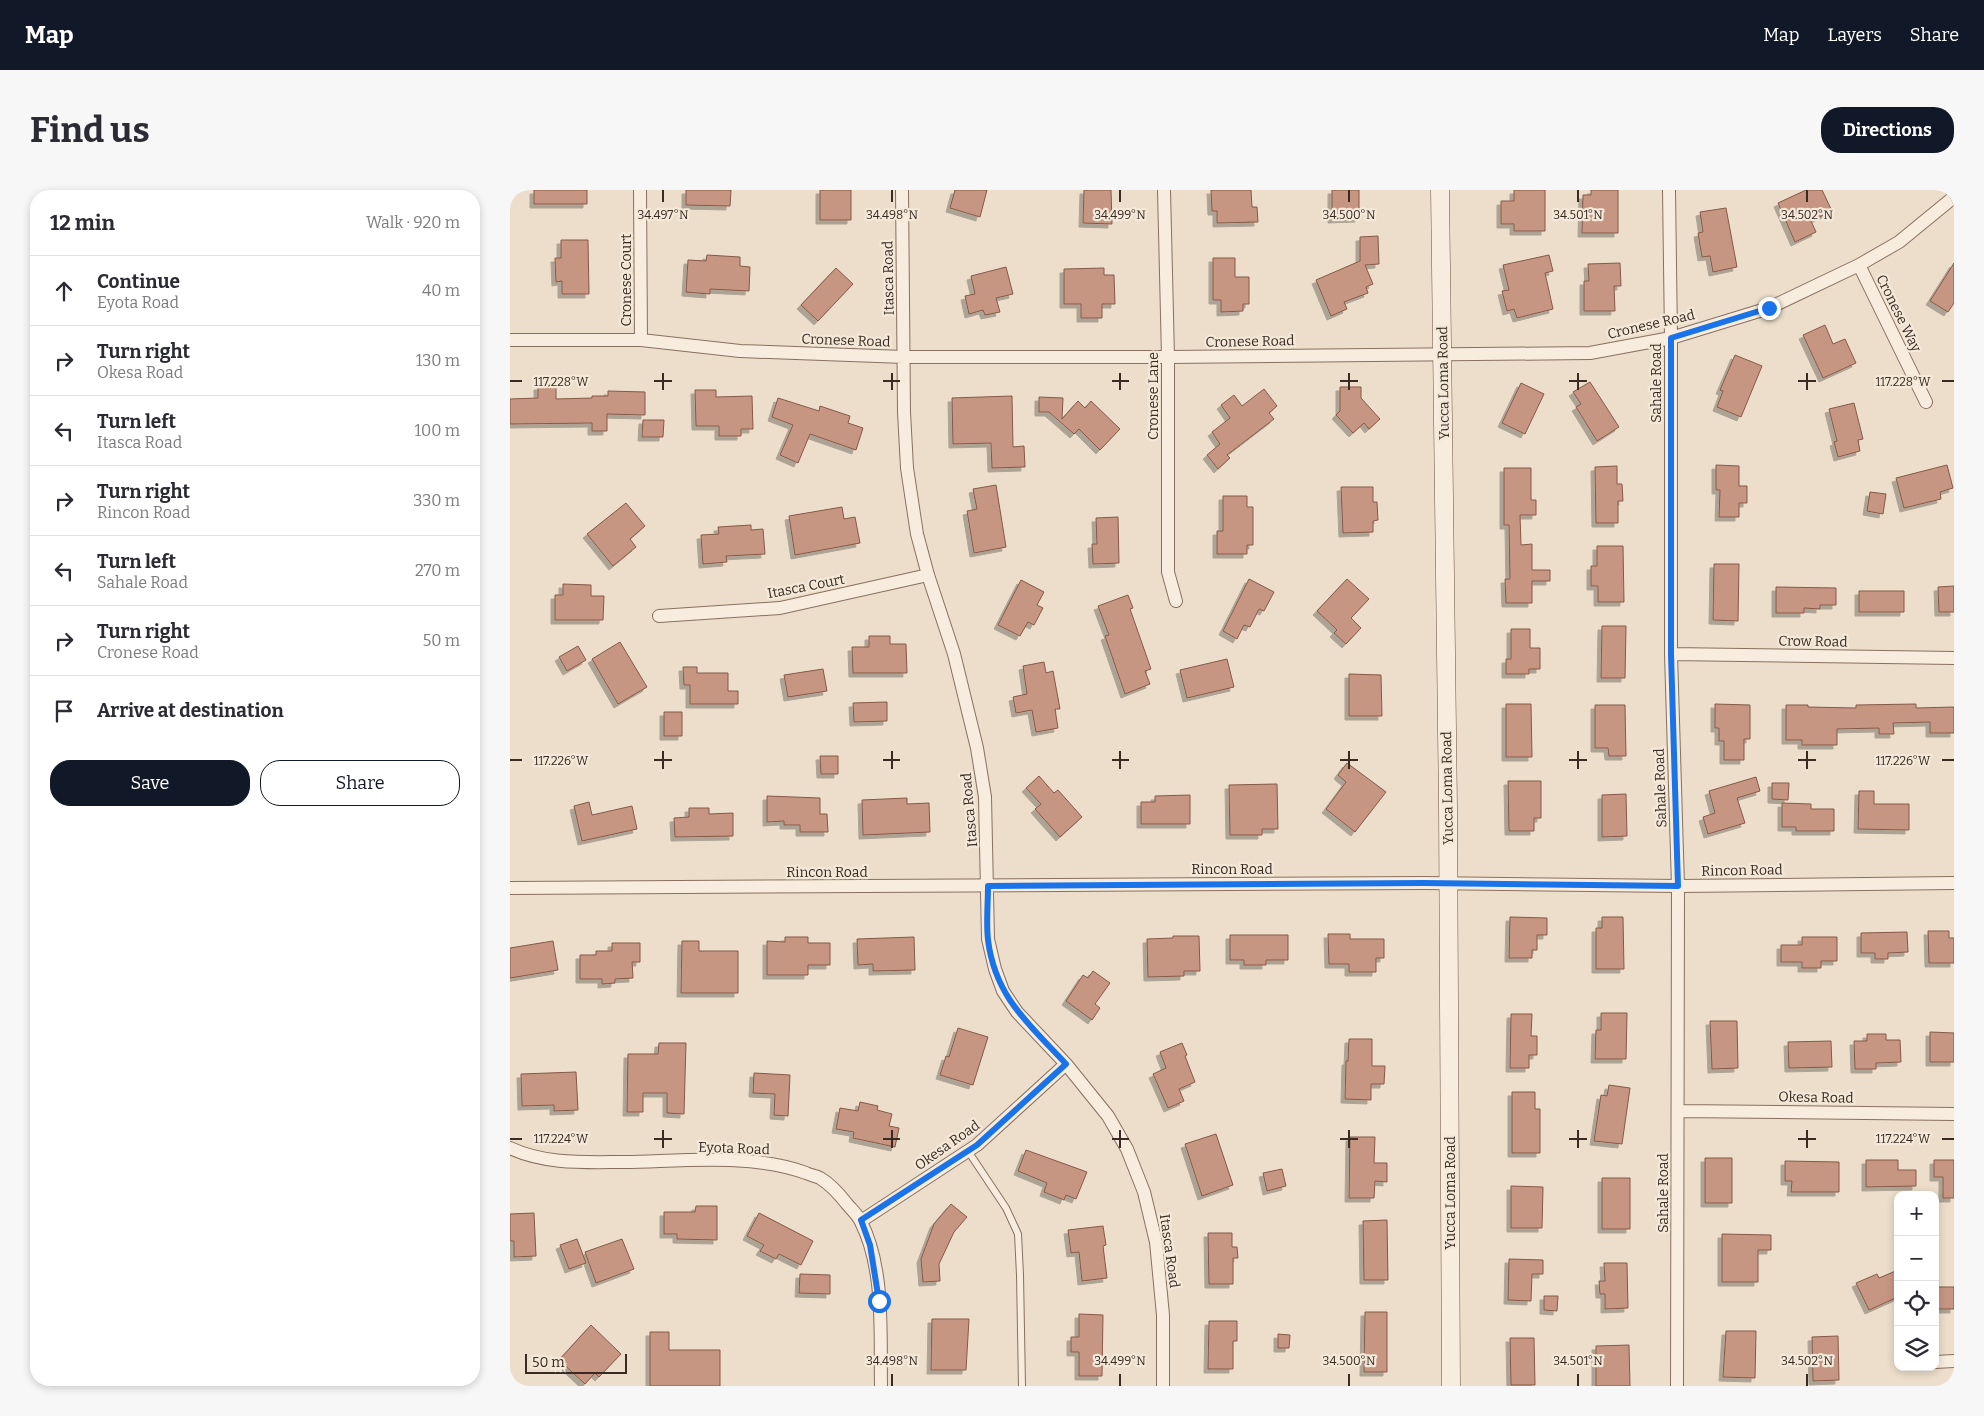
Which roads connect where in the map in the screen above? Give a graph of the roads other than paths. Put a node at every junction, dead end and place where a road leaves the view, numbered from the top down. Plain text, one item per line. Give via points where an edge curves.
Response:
1 (640, 190) edge
2 (902, 190) edge
3 (1164, 190) edge
4 (1440, 190) edge
5 (1669, 190) edge
6 (1954, 197) edge
7 (1859, 265) junction
8 (1671, 338) junction
9 (510, 340) edge
10 (641, 340) junction
11 (1442, 354) junction
12 (904, 357) junction
13 (1168, 357) junction
14 (1926, 402) dead end
15 (928, 575) junction
16 (1176, 601) dead end
17 (658, 616) dead end
18 (1671, 654) junction
19 (1954, 658) edge
20 (1448, 883) junction
21 (1954, 883) edge
22 (988, 886) junction
23 (1678, 886) junction
24 (510, 888) edge
25 (1066, 1064) junction
26 (1678, 1111) junction
27 (1954, 1114) edge
28 (510, 1148) edge
29 (968, 1151) junction
30 (861, 1220) junction
31 (1939, 1362) edge
32 (1954, 1362) edge
33 (881, 1386) edge
34 (1022, 1386) edge
35 (1163, 1386) edge
36 (1451, 1386) edge
37 (1678, 1386) edge

1 - 10 street, Cronese Court
2 - 12 street, Itasca Road
3 - 13 street, Cronese Lane
4 - 11 main road, Yucca Loma Road
5 - 8 street, Sahale Road
6 - 7 street, Cronese Road via 1900,242
7 - 8 street, Cronese Road via 1769,308
7 - 14 street, Cronese Way
8 - 11 street, Cronese Road via 1590,353
8 - 18 street, Sahale Road
9 - 10 street, Cronese Road
10 - 12 street, Cronese Road via 740,351
11 - 13 street, Cronese Road
11 - 20 main road, Yucca Loma Road
12 - 13 street, Cronese Road
12 - 15 street, Itasca Road via 907,468 917,534
13 - 16 street, Cronese Lane via 1168,572
15 - 17 street, Itasca Court via 780,608
15 - 22 street, Itasca Road via 954,654 978,748
18 - 19 street, Crow Road
18 - 23 street, Sahale Road
20 - 22 street, Rincon Road
20 - 23 street, Rincon Road
20 - 36 main road, Yucca Loma Road
21 - 23 street, Rincon Road
22 - 24 street, Rincon Road
22 - 25 street, Itasca Road via 988,939 1003,991
23 - 26 street, Sahale Road
25 - 29 street, Okesa Road
25 - 35 street, Itasca Road via 1108,1116 1127,1149 1144,1192 1156,1242 1163,1315
26 - 27 street, Okesa Road
26 - 37 street, Sahale Road
28 - 30 street, Eyota Road via 522,1154 580,1162 771,1163 820,1178
29 - 30 street, Okesa Road
29 - 34 lane via 1006,1208 1018,1234
30 - 33 street, Eyota Road via 872,1254 879,1301
31 - 32 street

